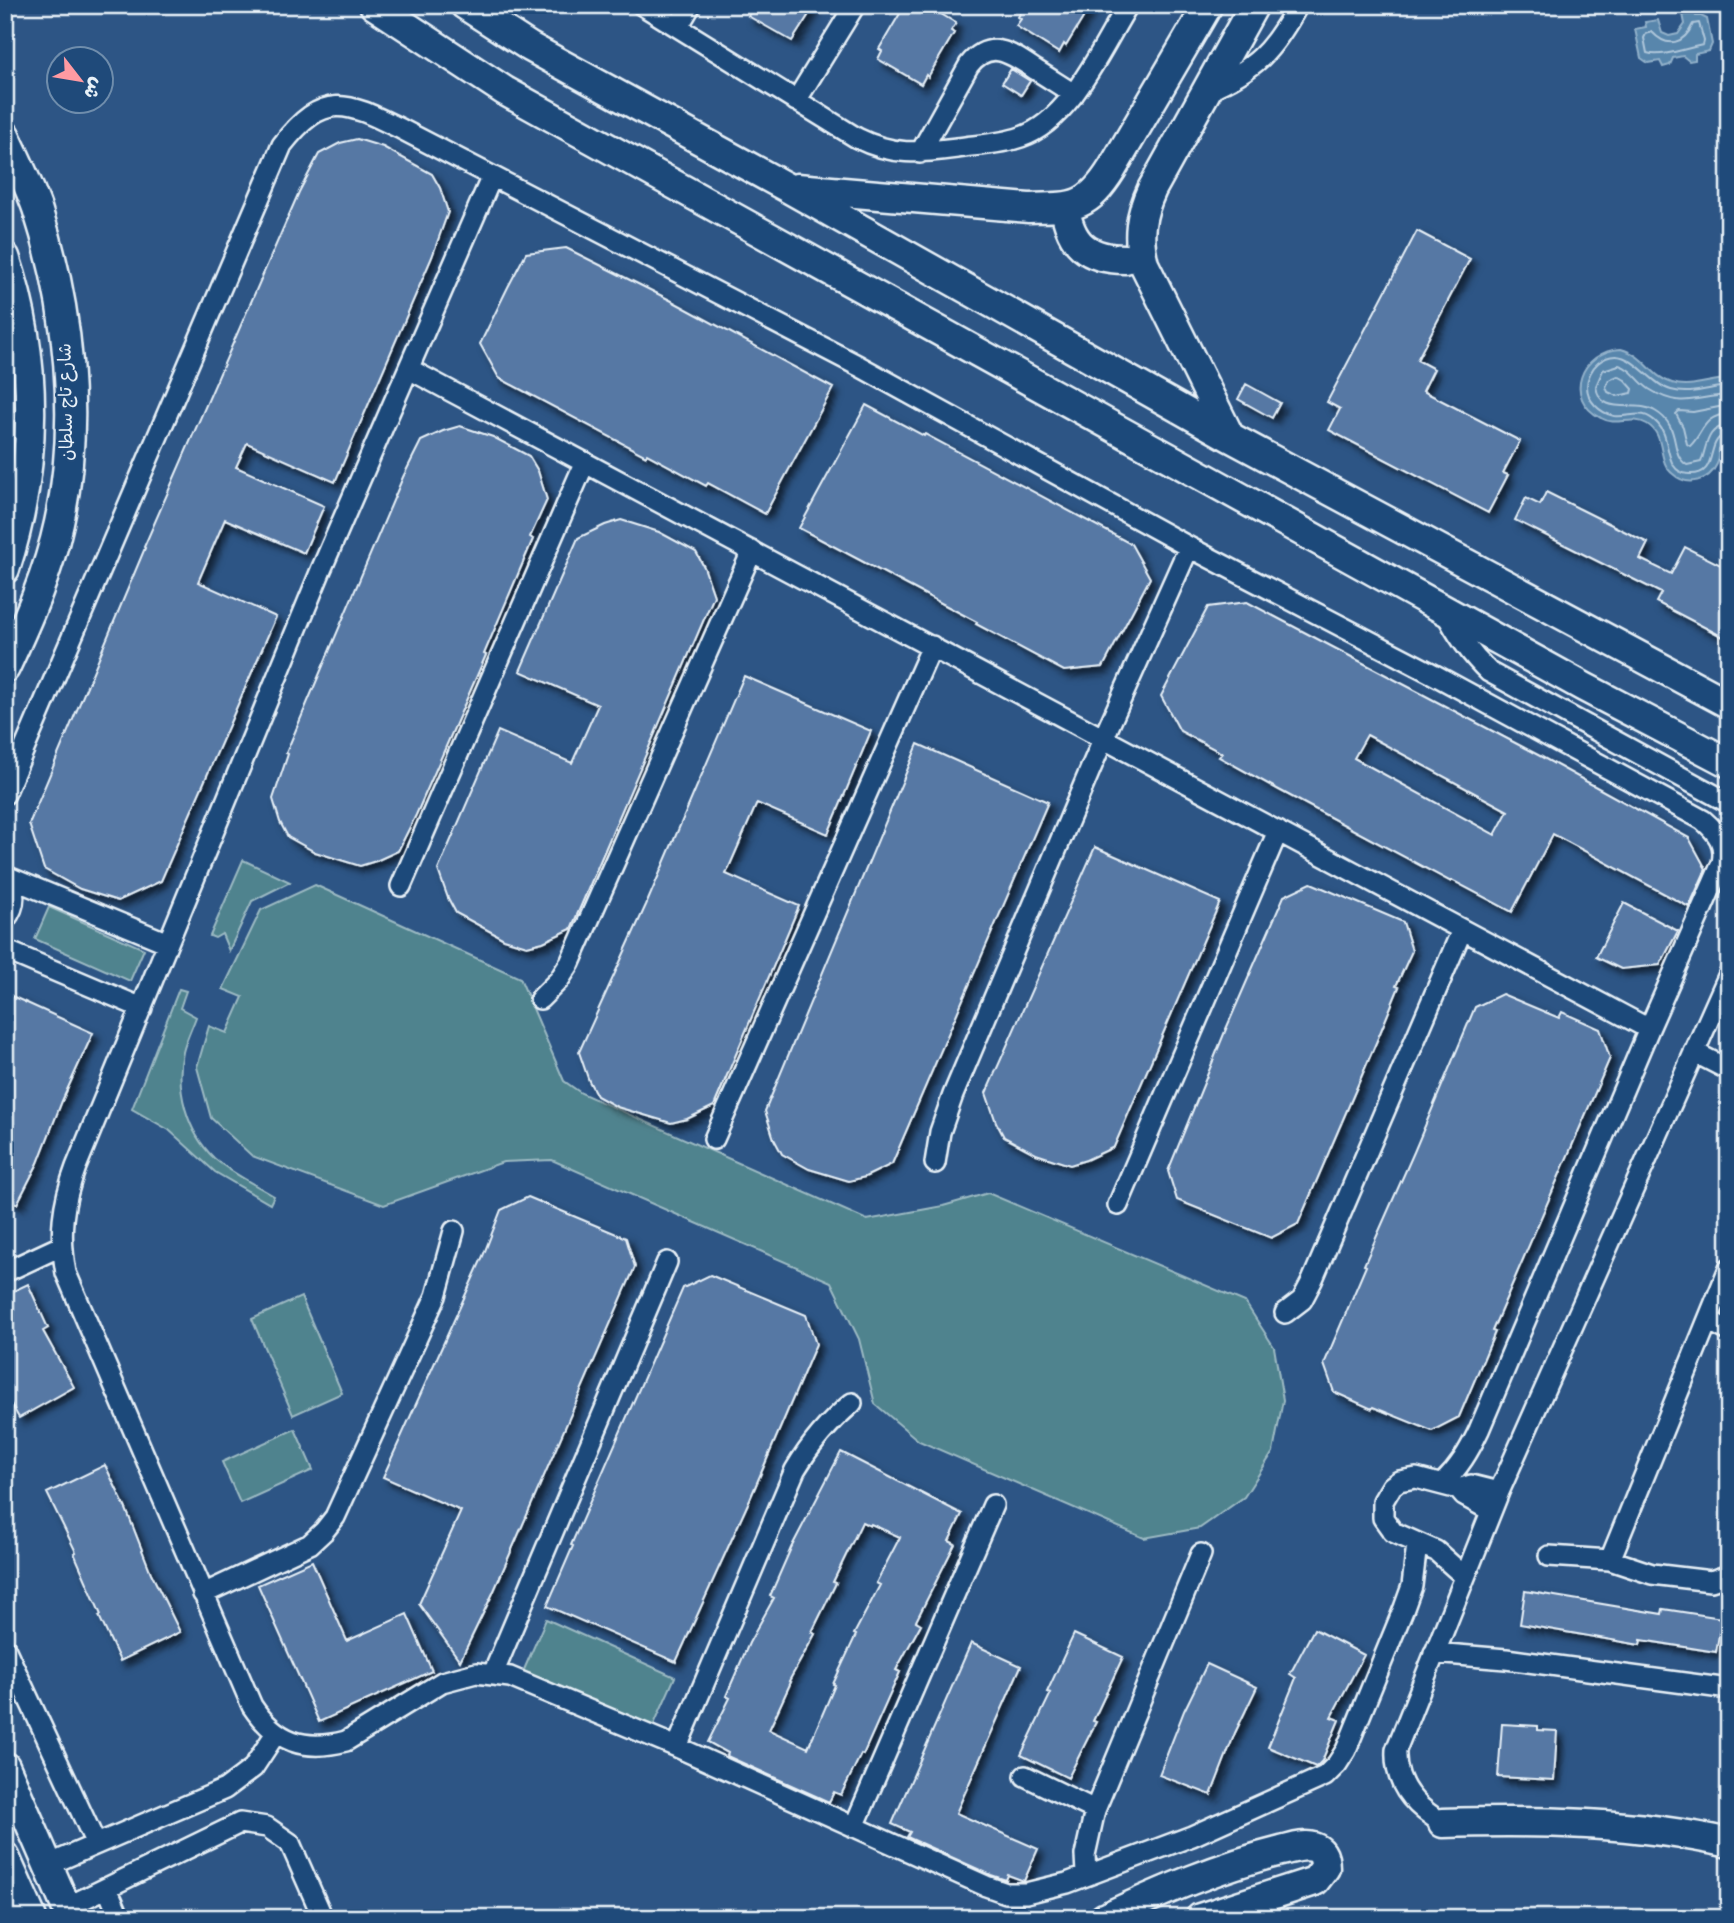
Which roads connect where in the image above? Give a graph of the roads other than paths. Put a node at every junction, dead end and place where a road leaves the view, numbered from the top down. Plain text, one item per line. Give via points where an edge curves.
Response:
1 (374, 5) edge
2 (465, 5) edge
3 (642, 5) edge
4 (691, 5) edge
5 (855, 5) edge
6 (1128, 5) edge
7 (1254, 5) edge
8 (1298, 5) edge
9 (1200, 11) edge
10 (677, 27) junction
11 (1207, 90) junction
12 (1074, 94) junction
13 (796, 101) junction
14 (1136, 129) junction
15 (5, 135) edge
16 (1172, 152) junction
17 (920, 153) junction
18 (492, 176) junction
19 (786, 187) junction
20 (1152, 189) junction
21 (1065, 207) junction
22 (5, 257) edge
23 (1125, 259) junction
24 (1164, 305) junction
25 (409, 369) junction
26 (1230, 437) junction
27 (585, 462) junction
28 (1189, 548) junction
29 (752, 551) junction
30 (5, 569) edge
31 (1444, 609) junction
32 (932, 646) junction
33 (5, 668) edge
34 (1729, 704) edge
35 (1104, 737) junction
36 (1729, 764) edge
37 (5, 794) edge
38 (1729, 803) edge
39 (1278, 831) junction
40 (6, 875) edge
41 (401, 886) dead end
42 (5, 920) edge
43 (1462, 930) junction
44 (168, 943) junction
45 (5, 950) edge
46 (1729, 974) edge
47 (540, 999) dead end
48 (142, 1008) junction
49 (1649, 1029) junction
50 (1694, 1052) junction
51 (1729, 1070) edge
52 (714, 1139) dead end
53 (935, 1163) dead end
54 (1118, 1205) dead end
55 (454, 1231) dead end
56 (61, 1246) junction
57 (667, 1262) dead end
58 (1729, 1268) edge
59 (5, 1272) edge
60 (1285, 1313) dead end
61 (1708, 1320) junction
62 (1729, 1331) edge
63 (852, 1403) dead end
64 (1450, 1486) junction
65 (1499, 1492) junction
66 (993, 1505) dead end
67 (1491, 1511) junction
68 (1417, 1544) junction
69 (1436, 1551) junction
70 (1201, 1554) dead end
71 (1473, 1555) junction
72 (1549, 1556) dead end
73 (1610, 1560) junction
74 (1729, 1575) edge
75 (1464, 1576) junction
76 (204, 1594) junction
77 (5, 1648) edge
78 (1434, 1653) junction
79 (494, 1674) junction
80 (1729, 1689) edge
81 (276, 1733) junction
82 (677, 1747) junction
83 (5, 1766) edge
84 (1027, 1772) dead end
85 (1097, 1805) junction
86 (1443, 1823) joint
87 (854, 1827) junction
88 (1729, 1843) edge
89 (96, 1844) junction
90 (5, 1857) edge
91 (48, 1865) junction
92 (1086, 1874) junction
93 (107, 1888) junction
94 (69, 1913) edge
95 (32, 1918) edge
96 (120, 1918) edge
97 (323, 1918) edge
98 (1104, 1918) edge
99 (1200, 1918) edge

1 - 31 main road via 505,92
2 - 19 main road via 530,47
3 - 10 street
4 - 10 street
5 - 13 street
6 - 12 street
7 - 11 main road
8 - 11 street via 1274,46 1255,65
9 - 14 main road
10 - 13 street
11 - 16 main road
12 - 17 street via 1052,120 1021,137
12 - 17 street via 1004,51 984,52 969,65
13 - 17 street via 872,146
14 - 16 main road
14 - 21 main road via 1101,186 1088,200
15 - 33 main road, شارع تاج سلطان via 36,207 55,280 67,352 70,424 65,491 52,553
16 - 20 main road
18 - 25 street
18 - 28 street via 859,366
18 - 37 street via 363,111 341,105 317,112 282,145
19 - 21 main road via 1029,208
19 - 26 main road
20 - 23 main road via 1130,219
20 - 24 main road via 1139,236 1144,264
21 - 23 main road via 1076,241 1098,256
22 - 30 main road, شارع تاج سلطان via 23,330 30,406 22,510
23 - 24 main road via 1143,287
24 - 26 main road
25 - 27 street
25 - 44 street
26 - 34 main road
27 - 29 street
27 - 41 street
28 - 35 street
28 - 49 street via 1433,674 1712,828 1722,842 1722,863
29 - 32 street
29 - 47 street via 570,963
31 - 36 main road
31 - 38 street via 1463,643 1489,672
32 - 35 street
32 - 52 street
35 - 39 street
35 - 53 street via 953,1095
39 - 43 street
39 - 54 street
40 - 42 street via 14,901
40 - 44 street
43 - 49 street
43 - 60 street via 1312,1281 1302,1300
44 - 48 street
45 - 48 street
46 - 50 street
48 - 56 street via 66,1192
49 - 64 street via 1479,1430
50 - 51 street
50 - 65 street
55 - 76 street via 436,1296 335,1517 302,1548
56 - 59 street
56 - 76 street via 66,1273
57 - 79 street
58 - 61 street
61 - 62 street
61 - 73 street
63 - 82 street via 810,1444 795,1470
64 - 65 street via 1471,1485
64 - 67 street
64 - 68 street via 1407,1478 1392,1486 1383,1501 1387,1526
65 - 67 street
66 - 87 street
67 - 71 street
68 - 69 street
68 - 92 street via 1408,1597 1337,1765 1309,1784 1204,1831
69 - 71 street
69 - 75 street
70 - 85 street
71 - 75 street
72 - 73 street
73 - 74 street via 1651,1574 1711,1581
75 - 78 street
76 - 81 street via 252,1706
77 - 89 street
78 - 80 street
78 - 86 street via 1395,1760 1404,1788
79 - 81 street via 442,1682 346,1741 310,1746
79 - 82 street via 510,1676
81 - 89 street via 253,1768 225,1789
82 - 87 street
83 - 91 main road
84 - 85 street
85 - 92 street via 1085,1855
86 - 88 main road via 1608,1826
87 - 92 street via 1006,1893 1046,1889
89 - 91 street
90 - 95 main road
91 - 94 main road
93 - 94 street
93 - 96 street
93 - 97 street via 240,1823 267,1827 290,1843
98 - 99 main road via 1162,1891 1254,1858 1306,1846 1323,1855 1325,1868 1315,1881

